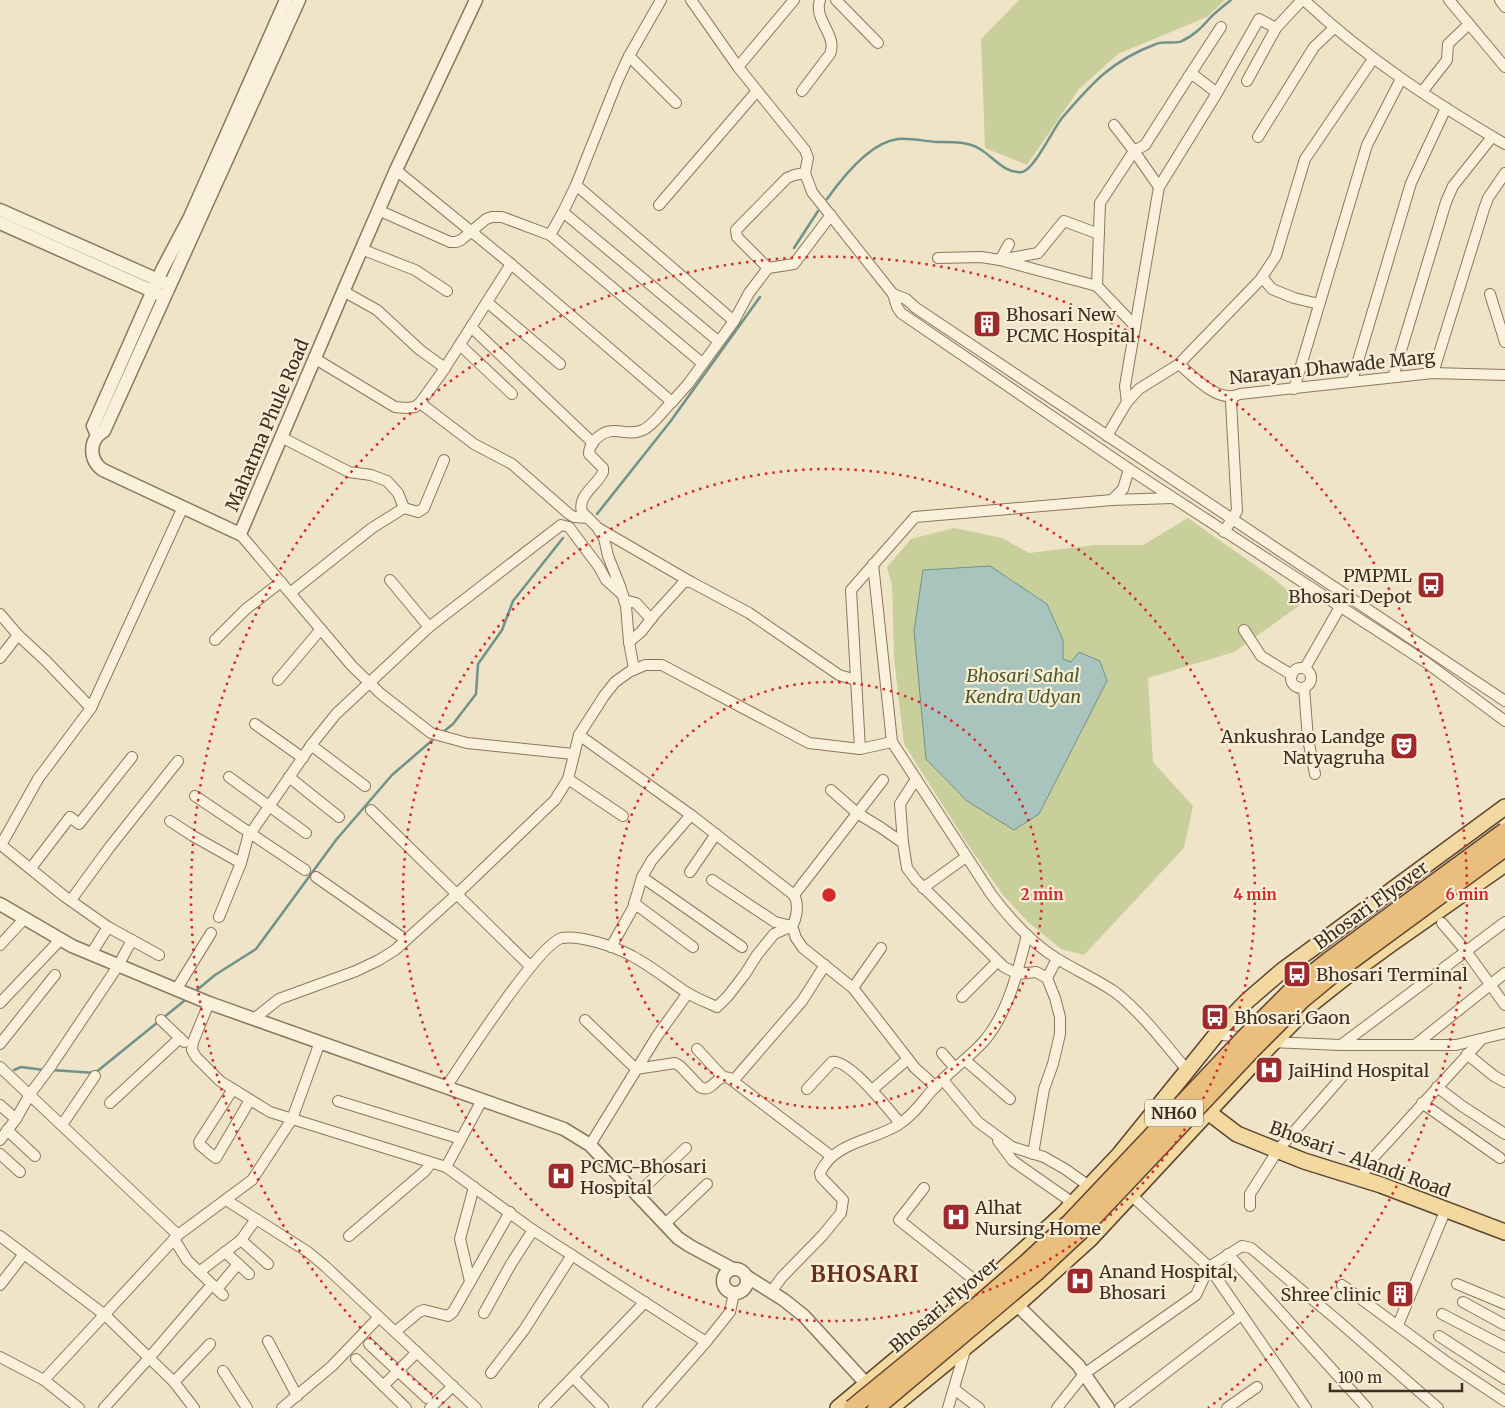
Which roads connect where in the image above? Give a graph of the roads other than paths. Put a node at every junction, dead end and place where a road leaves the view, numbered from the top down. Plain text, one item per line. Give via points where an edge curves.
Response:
1 (286, 0) edge
2 (299, 0) edge
3 (476, 0) edge
4 (661, 0) edge
5 (794, 0) edge
6 (820, 0) edge
7 (836, 0) edge
8 (1303, 0) edge
9 (1448, 0) edge
10 (1500, 0) edge
11 (697, 3) edge
12 (1505, 6) edge
13 (1468, 24) junction
14 (1221, 27) dead end
15 (1276, 28) junction
16 (1334, 28) junction
17 (878, 44) dead end
18 (629, 56) junction
19 (1372, 58) junction
20 (738, 67) junction
21 (1505, 67) edge
22 (260, 74) junction
23 (1189, 76) junction
24 (1401, 79) junction
25 (1247, 81) dead end
26 (757, 91) junction
27 (802, 91) dead end
28 (1422, 92) junction
29 (1218, 93) junction
30 (676, 103) dead end
31 (1446, 108) junction
32 (1114, 124) dead end
33 (1258, 137) dead end
34 (1492, 137) junction
35 (1505, 144) edge
36 (1134, 151) junction
37 (396, 170) junction
38 (806, 173) junction
39 (1505, 173) edge
40 (576, 186) junction
41 (1159, 187) junction
42 (659, 205) dead end
43 (0, 210) edge
44 (378, 210) junction
45 (563, 212) junction
46 (831, 215) junction
47 (0, 223) edge
48 (471, 230) junction
49 (1099, 234) junction
50 (550, 235) junction
51 (1009, 244) dead end
52 (361, 249) junction
53 (938, 258) dead end
54 (1000, 260) junction
55 (511, 264) junction
56 (768, 268) junction
57 (1262, 277) junction
58 (1097, 286) junction
59 (161, 288) junction
60 (343, 291) junction
61 (446, 291) dead end
62 (893, 294) junction
63 (1490, 294) dead end
64 (487, 302) junction
65 (1319, 304) junction
66 (734, 322) junction
67 (1135, 326) junction
68 (472, 327) junction
69 (718, 341) junction
70 (1505, 342) edge
71 (460, 345) junction
72 (314, 358) junction
73 (702, 363) junction
74 (560, 364) dead end
75 (1179, 364) junction
76 (445, 368) junction
77 (1434, 373) junction
78 (1505, 375) edge
79 (1393, 377) junction
80 (1352, 381) junction
81 (1294, 389) junction
82 (512, 394) dead end
83 (1234, 396) junction
84 (672, 402) junction
85 (1127, 402) junction
86 (420, 403) junction
87 (1106, 436) junction
88 (281, 437) junction
89 (592, 443) junction
90 (444, 460) dead end
91 (1145, 462) junction
92 (1132, 472) junction
93 (1168, 477) junction
94 (1160, 490) junction
95 (1173, 498) junction
96 (1112, 500) junction
97 (183, 507) junction
98 (404, 508) junction
99 (588, 518) junction
100 (1232, 519) junction
101 (597, 527) junction
102 (1224, 532) junction
103 (240, 534) junction
104 (873, 564) junction
105 (390, 580) dead end
106 (281, 582) junction
107 (691, 582) junction
108 (290, 593) junction
109 (624, 598) junction
110 (1340, 607) junction
111 (0, 614) edge
112 (651, 619) junction
113 (429, 627) junction
114 (320, 629) junction
115 (1244, 630) dead end
116 (18, 635) junction
117 (215, 640) dead end
118 (629, 642) junction
119 (0, 658) edge
120 (1305, 668) junction
121 (634, 669) junction
122 (1292, 675) junction
123 (278, 680) dead end
124 (856, 680) junction
125 (368, 682) junction
126 (1304, 688) junction
127 (1505, 701) edge
128 (91, 708) junction
129 (1505, 721) edge
130 (255, 724) dead end
131 (579, 735) junction
132 (892, 742) junction
133 (311, 746) junction
134 (860, 749) junction
135 (573, 754) junction
136 (132, 757) dead end
137 (303, 758) junction
138 (178, 761) dead end
139 (1315, 774) dead end
140 (229, 777) dead end
141 (289, 777) junction
142 (568, 779) junction
143 (916, 779) junction
144 (883, 780) dead end
145 (366, 786) dead end
146 (831, 790) dead end
147 (195, 796) dead end
148 (270, 805) junction
149 (1505, 807) edge
150 (371, 810) dead end
151 (856, 813) junction
152 (691, 815) junction
153 (623, 816) dead end
154 (339, 817) dead end
155 (170, 821) dead end
156 (1505, 831) edge
157 (251, 832) junction
158 (306, 833) dead end
159 (716, 834) junction
160 (903, 843) junction
161 (1505, 848) edge
162 (966, 857) junction
163 (241, 863) junction
164 (1505, 864) edge
165 (31, 868) junction
166 (305, 870) dead end
167 (690, 872) dead end
168 (1410, 876) junction
169 (642, 877) junction
170 (316, 878) dead end
171 (712, 880) dead end
172 (923, 888) junction
173 (456, 895) junction
174 (794, 895) junction
175 (71, 900) junction
176 (634, 903) junction
177 (0, 904) edge
178 (219, 916) dead end
179 (1440, 917) junction
180 (25, 918) junction
181 (1505, 922) edge
182 (792, 926) junction
183 (108, 927) junction
184 (211, 933) dead end
185 (1027, 935) junction
186 (60, 939) junction
187 (132, 940) junction
188 (406, 940) junction
189 (0, 945) edge
190 (611, 947) junction
191 (692, 947) dead end
192 (742, 947) dead end
193 (880, 948) dead end
194 (1466, 951) junction
195 (91, 954) junction
196 (159, 955) dead end
197 (1057, 959) junction
198 (997, 962) junction
199 (118, 966) junction
200 (530, 966) junction
201 (824, 966) junction
202 (1505, 973) edge
203 (1018, 974) junction
204 (55, 975) dead end
205 (1047, 978) junction
206 (1491, 985) junction
207 (853, 988) junction
208 (176, 990) junction
209 (688, 993) junction
210 (962, 997) dead end
211 (0, 1003) edge
212 (209, 1003) junction
213 (1505, 1005) edge
214 (255, 1018) junction
215 (161, 1020) dead end
216 (585, 1020) dead end
217 (1505, 1033) edge
218 (1216, 1034) junction
219 (180, 1038) junction
220 (1482, 1038) junction
221 (320, 1042) junction
222 (1274, 1042) junction
223 (0, 1044) edge
224 (1341, 1045) junction
225 (1415, 1045) junction
226 (697, 1049) dead end
227 (192, 1050) junction
228 (942, 1052) dead end
229 (1467, 1054) junction
230 (908, 1059) junction
231 (965, 1060) junction
232 (0, 1067) edge
233 (955, 1068) junction
234 (636, 1069) junction
235 (1187, 1070) junction
236 (1347, 1070) dead end
237 (95, 1076) dead end
238 (728, 1079) junction
239 (1505, 1082) edge
240 (939, 1084) junction
241 (446, 1087) junction
242 (1437, 1088) junction
243 (233, 1089) junction
244 (806, 1089) dead end
245 (872, 1090) junction
246 (30, 1094) junction
247 (1010, 1099) dead end
248 (250, 1100) junction
249 (482, 1100) junction
250 (338, 1101) dead end
251 (110, 1103) dead end
252 (0, 1104) edge
253 (1422, 1104) junction
254 (1208, 1112) junction
255 (16, 1119) junction
256 (292, 1120) junction
257 (900, 1123) junction
258 (62, 1125) junction
259 (1505, 1134) edge
260 (2, 1135) edge
261 (996, 1135) junction
262 (461, 1139) junction
263 (590, 1145) junction
264 (686, 1148) dead end
265 (1278, 1150) junction
266 (0, 1154) edge
267 (1033, 1154) junction
268 (35, 1156) dead end
269 (831, 1156) junction
270 (1500, 1158) dead end
271 (431, 1163) junction
272 (446, 1167) junction
273 (20, 1172) dead end
274 (1361, 1179) junction
275 (707, 1184) dead end
276 (1089, 1186) junction
277 (474, 1187) junction
278 (924, 1188) dead end
279 (637, 1194) junction
280 (1131, 1195) junction
281 (226, 1200) junction
282 (1073, 1203) junction
283 (1250, 1206) dead end
284 (1446, 1209) junction
285 (510, 1212) junction
286 (256, 1219) junction
287 (665, 1224) junction
288 (1104, 1224) junction
289 (534, 1230) junction
290 (1505, 1232) edge
291 (0, 1236) edge
292 (349, 1236) dead end
293 (176, 1237) junction
294 (241, 1240) junction
295 (226, 1252) junction
296 (24, 1254) junction
297 (1228, 1254) junction
298 (572, 1255) junction
299 (238, 1264) junction
300 (268, 1264) dead end
301 (1209, 1268) junction
302 (733, 1269) junction
303 (199, 1272) junction
304 (249, 1274) dead end
305 (746, 1276) junction
306 (470, 1282) junction
307 (987, 1283) junction
308 (1457, 1284) dead end
309 (0, 1285) edge
310 (1342, 1285) dead end
311 (216, 1291) junction
312 (771, 1292) junction
313 (734, 1293) junction
314 (645, 1302) junction
315 (1463, 1302) dead end
316 (1505, 1304) edge
317 (1017, 1305) junction
318 (484, 1313) dead end
319 (1442, 1314) dead end
320 (106, 1315) junction
321 (1241, 1315) junction
322 (379, 1317) junction
323 (1398, 1325) junction
324 (1505, 1325) edge
325 (396, 1332) junction
326 (1439, 1336) dead end
327 (268, 1341) dead end
328 (706, 1342) junction
329 (210, 1344) dead end
330 (370, 1344) dead end
331 (967, 1346) junction
332 (1505, 1347) edge
333 (417, 1352) junction
334 (0, 1357) edge
335 (149, 1358) junction
336 (356, 1360) dead end
337 (223, 1371) dead end
338 (399, 1371) junction
339 (491, 1373) dead end
340 (1084, 1374) junction
341 (573, 1377) junction
342 (1505, 1379) edge
343 (44, 1380) junction
344 (174, 1382) junction
345 (867, 1384) junction
346 (383, 1386) junction
347 (453, 1386) junction
348 (1257, 1387) dead end
349 (954, 1389) junction
350 (297, 1396) junction
351 (1505, 1401) edge
352 (429, 1403) edge
353 (544, 1407) edge
354 (79, 1408) edge
355 (104, 1408) edge
356 (194, 1408) edge
357 (247, 1408) edge
358 (282, 1408) edge
359 (406, 1408) edge
360 (476, 1408) edge
361 (603, 1408) edge
362 (648, 1408) edge
363 (838, 1408) edge
364 (852, 1408) edge
365 (876, 1408) edge
366 (885, 1408) edge
367 (891, 1408) edge
368 (948, 1408) edge
369 (979, 1408) edge
370 (1056, 1408) edge
371 (1108, 1408) edge
372 (1120, 1408) edge
373 (1227, 1408) edge
374 (1305, 1408) edge
375 (1367, 1408) edge
376 (1438, 1408) edge

1 - 22 street
2 - 22 street
3 - 37 street, Mahatma Phule Road
4 - 18 street
5 - 20 street
6 - 27 street via 819,14 833,48
7 - 17 street
8 - 15 street
8 - 16 street
9 - 13 street
10 - 12 street
11 - 20 street
13 - 21 street
13 - 28 street via 1448,44 1447,60
14 - 23 street
15 - 25 street
15 - 29 street via 1260,19
16 - 19 street
16 - 33 street via 1314,47
18 - 30 street
18 - 40 street
19 - 24 street
19 - 57 street via 1305,160 1276,256
20 - 26 street
22 - 59 street via 190,217
23 - 29 street via 1195,76
23 - 36 street via 1144,145
24 - 28 street
24 - 65 street via 1367,145
26 - 38 street via 805,150 808,158
26 - 42 street
28 - 31 street
29 - 41 street
31 - 34 street
31 - 80 street via 1411,183
32 - 36 street
34 - 35 street
34 - 79 street via 1453,186 1446,202
36 - 41 street
36 - 49 street via 1100,203
37 - 44 street, Mahatma Phule Road
37 - 48 street
38 - 46 street via 812,192
38 - 56 street via 787,178 736,230 737,237
39 - 77 street via 1484,209
40 - 45 street
40 - 66 street
41 - 67 street
43 - 59 street
44 - 48 street via 450,242 461,240
44 - 52 street, Mahatma Phule Road
45 - 50 street
45 - 69 street
46 - 56 street via 794,264
46 - 62 street
47 - 59 street
48 - 50 street via 486,219 502,217
48 - 55 street
49 - 54 street via 1064,221 1038,253
49 - 58 street
50 - 73 street
51 - 54 street
52 - 60 street, Mahatma Phule Road
52 - 61 street via 415,270
53 - 54 street
54 - 58 street
55 - 64 street
55 - 84 street
56 - 66 street
57 - 65 street via 1272,289
57 - 75 street
58 - 67 street
59 - 97 street via 104,431 97,435 92,456 103,470
60 - 72 street, Mahatma Phule Road
60 - 76 street via 378,310 420,350
62 - 87 street via 906,299
62 - 92 street via 897,307 909,320
63 - 70 street
64 - 68 street
64 - 74 street
65 - 81 street
66 - 69 street
67 - 85 street via 1124,386
68 - 71 street
68 - 89 street
69 - 73 street
71 - 76 street
71 - 82 street
72 - 86 street via 395,407 406,408
72 - 88 street, Mahatma Phule Road
73 - 84 street
75 - 83 street, Narayan Dhawade Marg via 1209,389
75 - 85 street via 1139,389
76 - 86 street
77 - 78 street, Narayan Dhawade Marg
77 - 79 street, Narayan Dhawade Marg
79 - 80 street, Narayan Dhawade Marg
80 - 81 street, Narayan Dhawade Marg
81 - 83 street, Narayan Dhawade Marg
83 - 100 street via 1231,402 1237,511
84 - 89 street via 643,430 607,431
85 - 87 street
86 - 99 street via 474,444 512,464 574,518
87 - 91 street
88 - 98 street via 349,472 371,474 387,481 398,493
88 - 103 street, Mahatma Phule Road
89 - 99 street via 589,454 604,472 581,503 582,512
90 - 98 street via 424,508 418,512
91 - 92 street
91 - 93 street
92 - 94 street
92 - 96 street via 1123,489
93 - 94 street
93 - 100 street
94 - 95 street
95 - 96 street
95 - 102 street
96 - 104 street via 915,516
97 - 103 street
97 - 128 street
98 - 108 street via 372,528
99 - 101 street
100 - 102 street
100 - 127 street
101 - 107 street
101 - 109 street via 604,538
102 - 110 street
103 - 106 street, Mahatma Phule Road
104 - 124 street via 851,590
104 - 132 street
105 - 113 street
106 - 108 street, Mahatma Phule Road
106 - 117 street via 246,609
107 - 112 street via 684,582
107 - 124 street via 749,613 839,675
108 - 114 street, Mahatma Phule Road
109 - 112 street via 636,603
109 - 113 street via 606,580 569,527 561,525
109 - 118 street
110 - 120 street
110 - 129 street via 1427,663
111 - 116 street
112 - 118 street
113 - 125 street
114 - 123 street
114 - 125 street, Mahatma Phule Road
115 - 122 street via 1261,656
116 - 119 street
116 - 128 street
118 - 121 street
120 - 122 street via 1297,668
120 - 126 street via 1311,676
121 - 131 street via 615,682
121 - 134 street via 662,664 809,743
122 - 126 street via 1290,680
124 - 134 street
125 - 133 street via 336,714
125 - 135 street, Mahatma Phule Road via 431,733 467,743
126 - 139 street via 1308,739
128 - 165 street via 38,779 0,846
130 - 137 street
131 - 135 street
131 - 152 street
132 - 134 street
132 - 143 street
133 - 137 street
133 - 145 street
135 - 142 street
136 - 165 street via 79,824 70,817
137 - 141 street
138 - 175 street
140 - 148 street
141 - 148 street
141 - 154 street
142 - 153 street
142 - 173 street via 556,800
143 - 160 street via 900,804
143 - 162 street
144 - 151 street
146 - 151 street
147 - 157 street
148 - 157 street
148 - 158 street
149 - 168 main road
150 - 173 street
151 - 160 street
151 - 174 street
152 - 159 street
152 - 169 street via 652,860
155 - 163 street
156 - 364 highway, Bhosari Flyover / NH60, bridge via 1293,989 1064,1228 973,1309
157 - 163 street
157 - 166 street
159 - 167 street
159 - 174 street
160 - 172 street via 907,868
161 - 365 highway, Bhosari Flyover / NH60, bridge via 1302,1000 1080,1232 1036,1274
162 - 172 street
162 - 185 street via 1008,916
163 - 178 street
164 - 179 main road
165 - 175 street
168 - 179 main road
168 - 218 main road via 1283,970
169 - 176 street
169 - 192 street
170 - 188 street
171 - 182 street via 775,922
172 - 198 street
173 - 188 street
173 - 200 street
174 - 182 street via 796,906
175 - 183 street
176 - 190 street
176 - 191 street
177 - 180 street
179 - 194 street
179 - 222 main road via 1343,979
180 - 186 street
180 - 189 street
181 - 194 street
182 - 201 street via 803,948
182 - 209 street via 774,934 717,1007
183 - 187 street
183 - 195 street
184 - 208 street
185 - 197 street
185 - 203 street
186 - 195 street
186 - 211 street
187 - 196 street
187 - 199 street
188 - 214 street via 364,968 279,999
190 - 200 street via 561,938
190 - 209 street via 632,956
193 - 207 street
194 - 206 street
194 - 224 street
195 - 199 street
197 - 205 street
197 - 235 street via 1117,994 1152,1028
198 - 203 street
198 - 210 street
199 - 208 street
199 - 246 street
200 - 241 street
201 - 207 street
201 - 238 street via 802,1002
202 - 206 street
203 - 205 street via 1036,972
203 - 231 street via 994,1026
204 - 223 street
205 - 267 street via 1058,1008 1060,1034 1044,1089
206 - 213 street
206 - 225 street
207 - 230 street
208 - 212 street
209 - 234 street
212 - 214 street
212 - 227 street
214 - 221 street
215 - 219 street
216 - 234 street
217 - 220 street
218 - 222 street
218 - 235 main road
219 - 227 street
219 - 251 street
220 - 225 street via 1456,1044
220 - 229 street
221 - 241 street
221 - 256 street
222 - 224 street
222 - 254 main road
224 - 225 street
226 - 238 street
227 - 243 street via 220,1081
228 - 233 street
229 - 239 street
229 - 242 street
230 - 240 street via 915,1068
230 - 245 street
231 - 233 street
231 - 247 street
232 - 246 street
233 - 240 street
234 - 238 street via 675,1063 704,1090
234 - 263 street
235 - 276 main road via 1119,1155
236 - 265 street
237 - 258 street
238 - 269 street
240 - 257 street
240 - 261 street
241 - 249 street
242 - 253 street
242 - 259 street
243 - 248 street
243 - 248 street via 199,1142 216,1158
244 - 245 street via 835,1061
245 - 257 street
246 - 255 street
246 - 258 street
248 - 256 street
249 - 262 street
249 - 263 street via 564,1129
250 - 262 street
252 - 255 street
253 - 270 street
253 - 274 street via 1374,1157
254 - 265 main road, Bhosari - Alandi Road via 1237,1134
254 - 280 main road
255 - 260 street
256 - 271 street
256 - 281 street via 252,1180
257 - 269 street
258 - 293 street
260 - 268 street
261 - 267 street via 1012,1147
261 - 282 street via 998,1143 1013,1161
262 - 272 street
263 - 279 street
264 - 279 street
265 - 274 main road, Bhosari - Alandi Road
265 - 283 street via 1250,1194
266 - 273 street
267 - 276 street via 1044,1157
269 - 312 street via 820,1177 842,1200 841,1213
271 - 272 street
271 - 292 street
272 - 277 street
274 - 284 main road, Bhosari - Alandi Road
275 - 287 street
276 - 282 main road
277 - 285 street
277 - 306 street via 460,1239
278 - 307 street via 900,1220
279 - 287 street
280 - 288 main road
280 - 301 street
281 - 286 street
281 - 293 street
282 - 288 street
282 - 307 main road
284 - 290 main road, Bhosari - Alandi Road
284 - 323 street
285 - 289 street
285 - 306 street
286 - 294 street
286 - 322 street via 308,1252
287 - 302 street via 690,1246
288 - 317 main road
289 - 298 street
289 - 318 street
291 - 296 street
293 - 303 street via 187,1260
293 - 320 street
294 - 295 street
294 - 300 street
295 - 299 street
295 - 303 street
296 - 309 street
296 - 320 street
297 - 301 street
297 - 375 street
297 - 376 street via 1242,1246 1251,1248
298 - 314 street
298 - 339 street via 524,1330
299 - 304 street
299 - 311 street
301 - 321 street
301 - 340 street via 1196,1295
302 - 305 street via 741,1270
302 - 313 street via 724,1274 722,1282
303 - 311 street
305 - 312 street
305 - 313 street via 745,1288
306 - 325 street via 448,1316 424,1310
307 - 317 street
307 - 345 main road
308 - 316 street
310 - 323 street
311 - 335 street
312 - 345 street via 804,1316
313 - 328 street via 730,1312
314 - 328 street
314 - 341 street
315 - 324 street
317 - 331 main road
317 - 340 street
319 - 332 street
320 - 335 street
320 - 343 street
321 - 372 street
321 - 374 street
322 - 325 street
322 - 350 street via 332,1366
323 - 351 street
325 - 333 street
326 - 342 street
327 - 350 street
328 - 362 street
329 - 344 street
330 - 338 street
331 - 349 street
331 - 367 main road
333 - 338 street
333 - 347 street
334 - 343 street
335 - 344 street
335 - 355 street
336 - 346 street
337 - 357 street
338 - 346 street
338 - 352 street
340 - 370 street
340 - 371 street
341 - 353 street
341 - 361 street
343 - 354 street
344 - 356 street
345 - 363 main road
345 - 366 street
346 - 359 street
347 - 352 street
347 - 360 street
348 - 373 street
349 - 368 street
349 - 369 street
350 - 358 street

